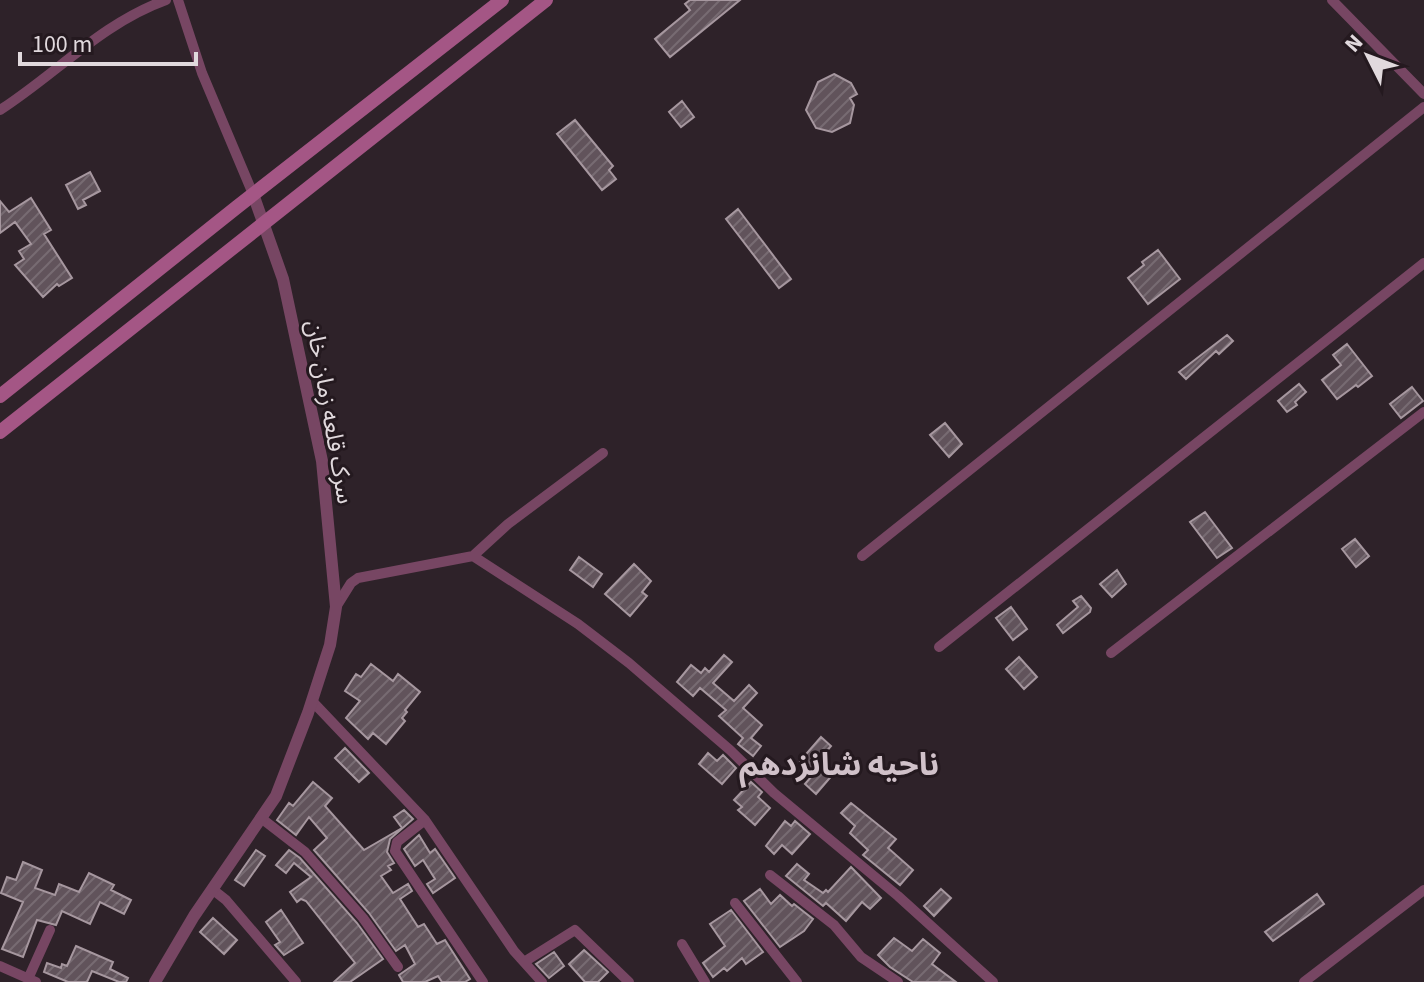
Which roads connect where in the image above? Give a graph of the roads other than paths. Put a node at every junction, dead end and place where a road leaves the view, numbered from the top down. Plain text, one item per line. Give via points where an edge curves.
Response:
1 (166, 0) edge
2 (178, 0) edge
3 (502, 0) edge
4 (546, 0) edge
5 (1332, 0) edge
6 (1424, 94) edge
7 (1424, 107) edge
8 (0, 110) edge
9 (253, 194) junction
10 (263, 223) junction
11 (1424, 263) edge
12 (0, 396) edge
13 (1424, 412) edge
14 (0, 432) edge
15 (603, 453) dead end
16 (473, 556) junction
17 (862, 556) dead end
18 (336, 607) junction
19 (939, 647) dead end
20 (1111, 653) dead end
21 (312, 701) junction
22 (261, 818) junction
23 (425, 820) junction
24 (770, 875) dead end
25 (212, 889) junction
26 (1424, 890) edge
27 (735, 903) dead end
28 (50, 930) dead end
29 (682, 944) dead end
30 (524, 962) junction
31 (0, 966) edge
32 (398, 967) dead end
33 (32, 980) edge
34 (155, 982) edge
35 (296, 982) edge
36 (483, 982) edge
37 (542, 982) edge
38 (629, 982) edge
39 (705, 982) edge
40 (797, 982) edge
41 (898, 982) edge
42 (993, 982) edge
43 (1304, 982) edge

1 - 8 street via 115,24
2 - 9 street
3 - 9 main road
4 - 10 main road
5 - 6 street
7 - 17 street
9 - 10 street, سرک قلعه زمان خان
9 - 12 main road
10 - 14 main road
10 - 18 street, سرک قلعه زمان خان via 283,279 322,461
11 - 19 street
13 - 20 street
15 - 16 street
16 - 18 street via 358,578
16 - 42 street via 629,663
18 - 21 street, سرک قلعه زمان خان
21 - 22 street, سرک قلعه زمان خان via 276,796
21 - 23 street
22 - 25 street, سرک قلعه زمان خان
22 - 32 street via 305,852
23 - 30 street
23 - 36 street via 397,842 395,851
24 - 41 street via 834,925 861,957
25 - 34 street, سرک قلعه زمان خان
25 - 35 street
26 - 43 street
27 - 40 street
28 - 33 street
29 - 39 street
30 - 37 street
30 - 38 street via 575,930
31 - 33 street

